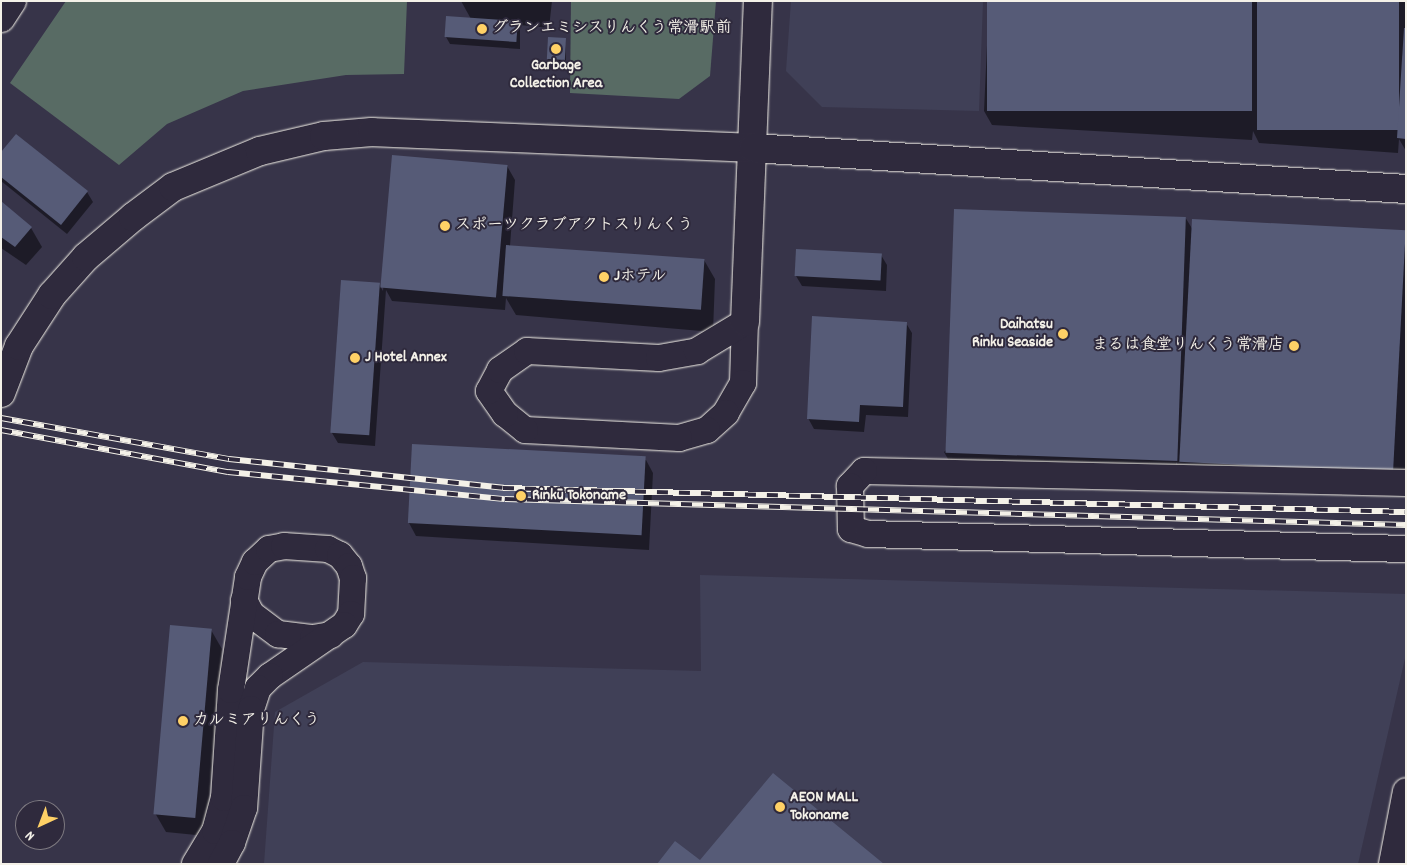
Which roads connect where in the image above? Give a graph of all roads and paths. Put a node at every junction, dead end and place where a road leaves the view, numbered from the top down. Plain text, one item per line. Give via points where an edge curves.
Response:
1 (12, 1) edge
2 (758, 1) edge
3 (1, 18) edge
4 (753, 148) junction
5 (1406, 189) edge
6 (745, 322) junction
7 (1, 393) edge
8 (1406, 483) edge
9 (1406, 549) edge
10 (244, 600) junction
11 (331, 635) junction
12 (1406, 792) edge
13 (196, 864) edge
14 (221, 864) edge
15 (1392, 864) edge

1 - 3 street
2 - 4 street
4 - 5 street
4 - 6 street
4 - 7 street via 372,132 324,136 260,151 173,187 86,257 52,294 19,346
6 - 6 street via 697,351 659,358 527,351 500,370 489,391 505,414 525,430 679,438 707,430 726,413 743,383
8 - 9 street via 864,471 850,486 851,529 868,534
10 - 11 street via 251,614 278,634 313,638
10 - 11 street via 248,577 255,562 269,549 284,546 328,549 340,555 353,578 351,614
10 - 13 street via 231,690 224,798 215,832
11 - 14 street via 270,676 258,688 251,709 244,808
12 - 15 street

